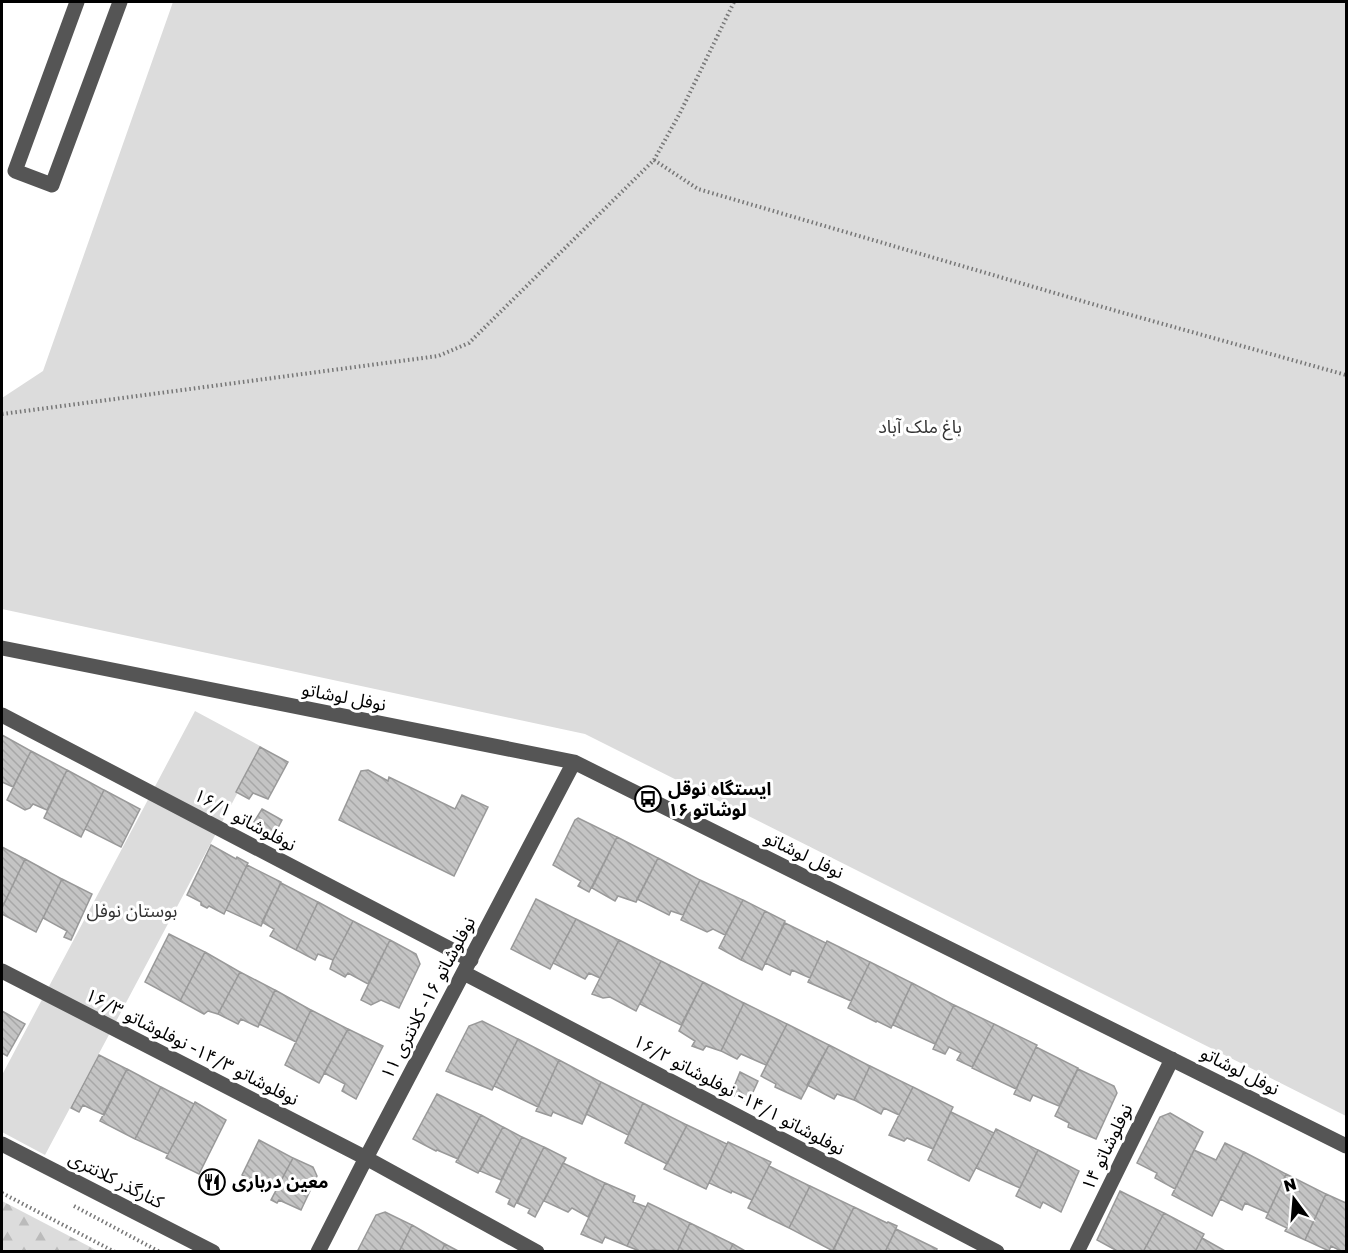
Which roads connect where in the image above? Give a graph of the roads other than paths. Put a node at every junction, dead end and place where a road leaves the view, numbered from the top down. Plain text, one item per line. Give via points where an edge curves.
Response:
1 (77, 2) edge
2 (120, 2) edge
3 (2, 648) edge
4 (2, 715) edge
5 (574, 762) junction
6 (467, 966) junction
7 (2, 971) edge
8 (1172, 1059) junction
9 (2, 1144) edge
10 (1347, 1146) edge
11 (366, 1158) junction
12 (213, 1251) edge
13 (318, 1251) edge
14 (537, 1251) edge
15 (997, 1251) edge
16 (1077, 1251) edge

1 - 2 street via 15,171 52,185
3 - 5 street, نوفل لوشاتو
4 - 6 street, نوفلوشاتو ۱۶/۱
5 - 6 street, نوفلوشاتو ۱۶- کلانتری ۱۱
5 - 8 street, نوفل لوشاتو
6 - 11 street, نوفلوشاتو ۱۶- کلانتری ۱۱
6 - 15 street, نوفلوشاتو ۱۴/۱- نوفلوشاتو ۱۶/۲
7 - 11 street, نوفلوشاتو ۱۴/۳- نوفلوشاتو ۱۶/۳
8 - 10 street, نوفل لوشاتو
8 - 16 street, نوفلوشاتو ۱۴
9 - 12 street, کنارگذر کلانتری
11 - 13 street, نوفلوشاتو ۱۶- کلانتری ۱۱
11 - 14 street, نوفلوشاتو ۱۴/۳- نوفلوشاتو ۱۶/۳

